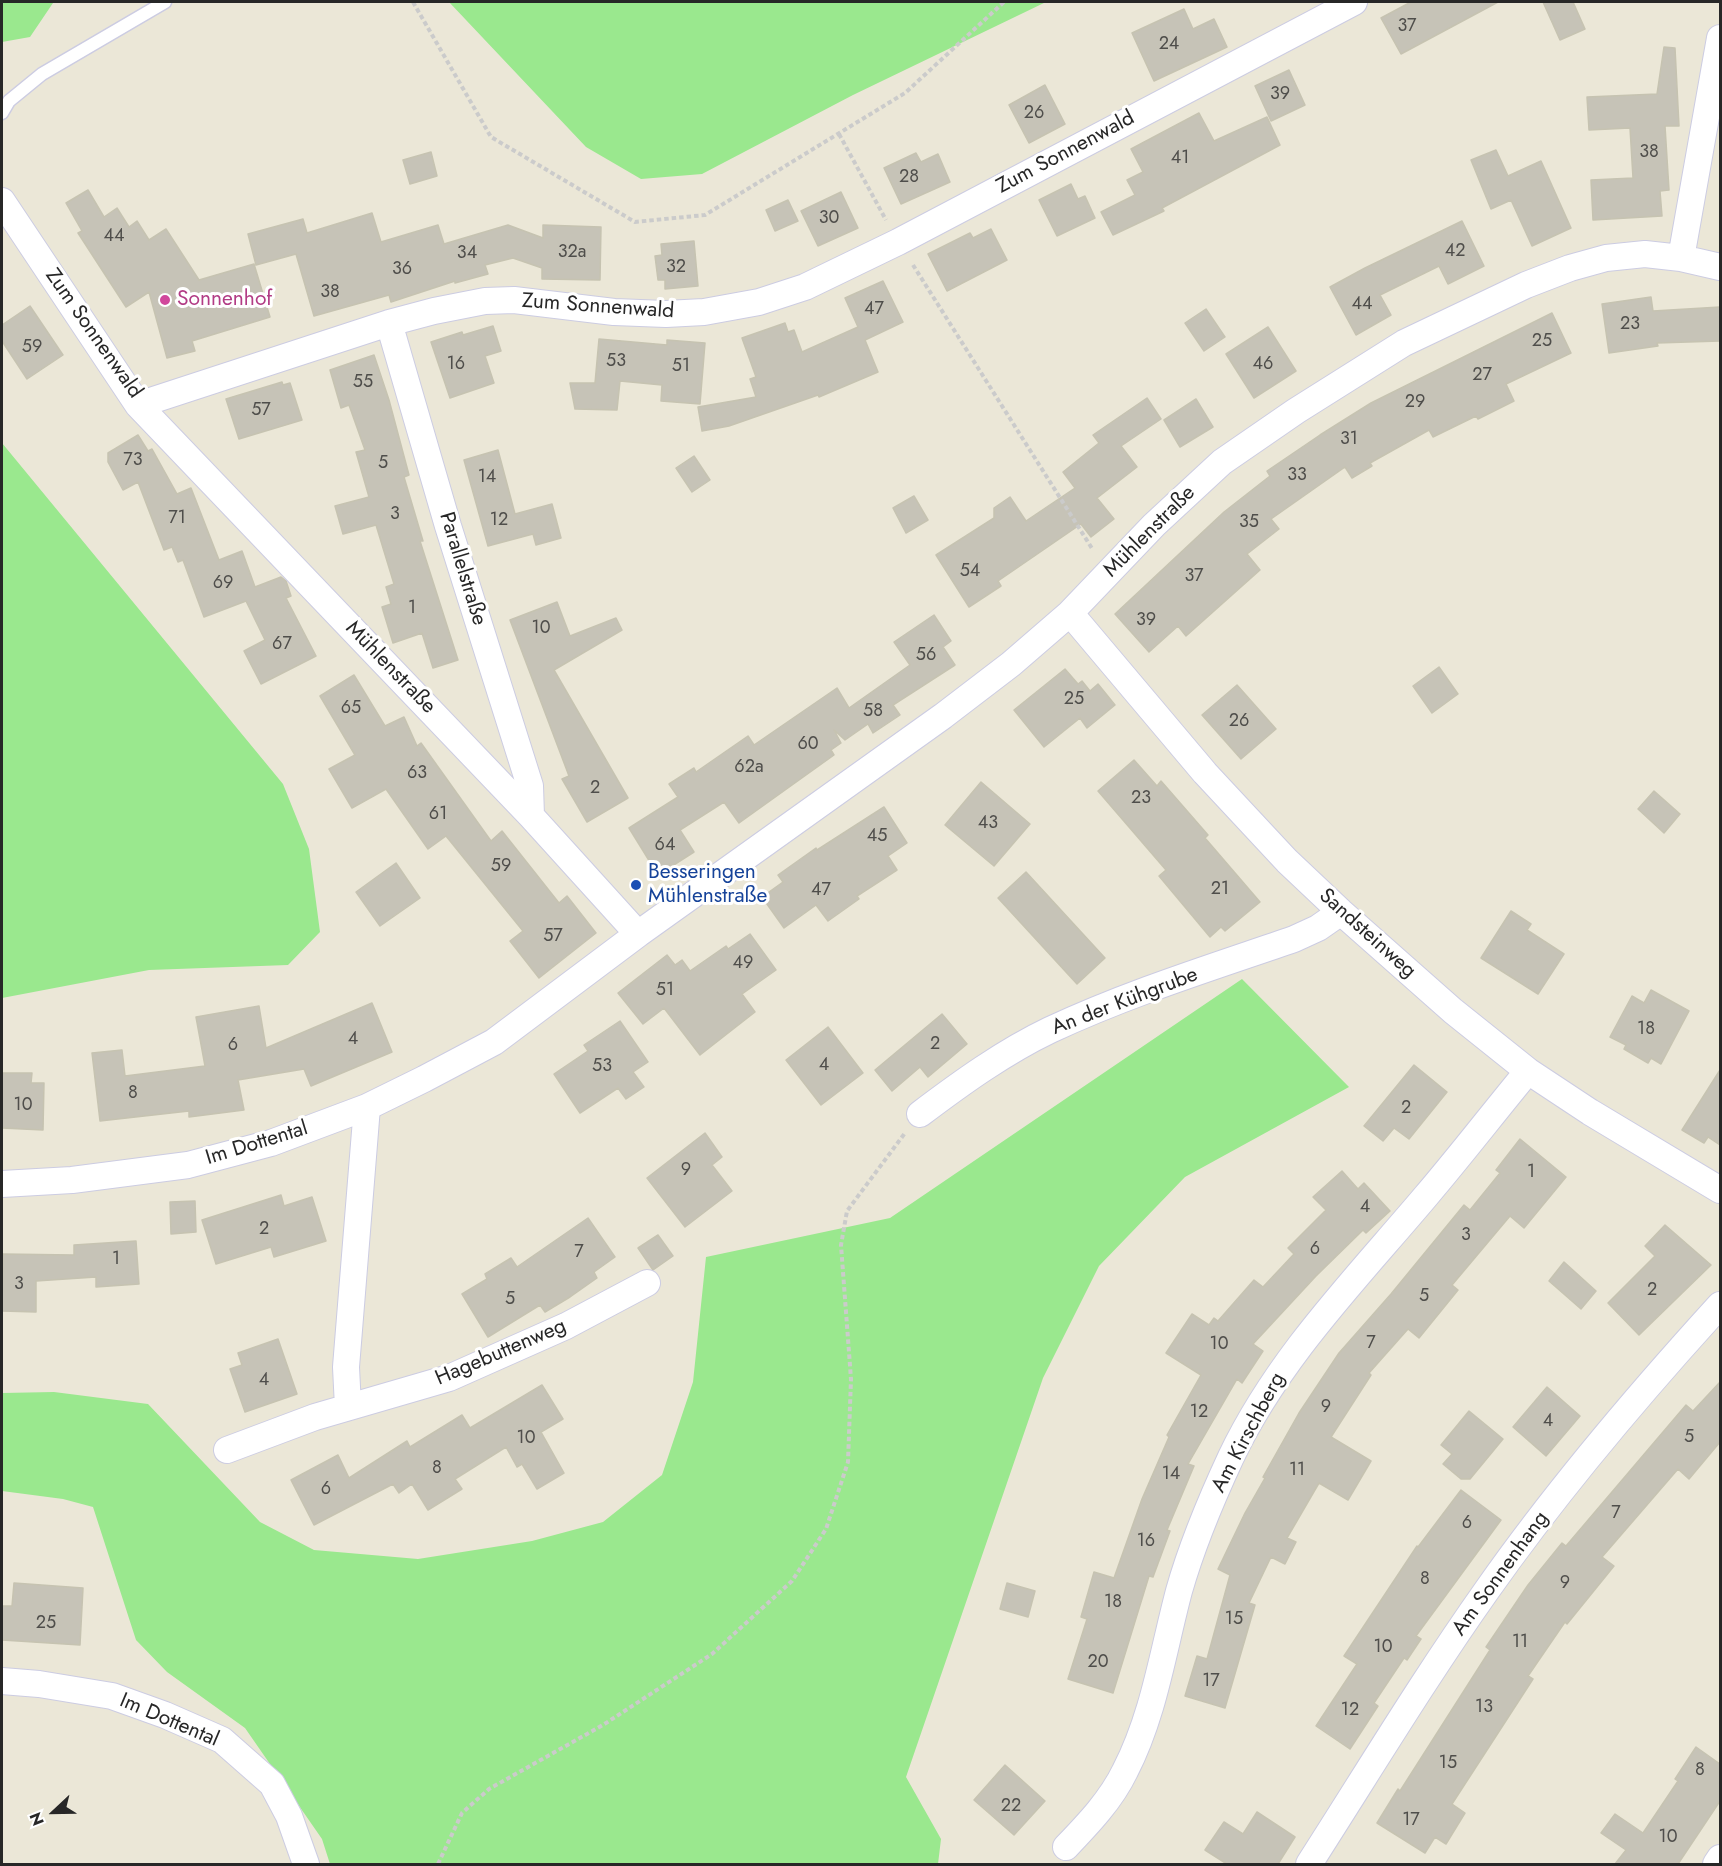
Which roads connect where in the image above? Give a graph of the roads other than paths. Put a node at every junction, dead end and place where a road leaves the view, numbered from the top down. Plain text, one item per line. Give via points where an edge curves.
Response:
1 (165, 2) edge
2 (1354, 2) edge
3 (1720, 38) edge
4 (2, 113) edge
5 (2, 201) edge
6 (1681, 258) junction
7 (1720, 267) edge
8 (389, 323) junction
9 (138, 405) junction
10 (1070, 613) junction
11 (531, 816) junction
12 (1341, 912) junction
13 (638, 934) junction
14 (494, 1042) joint
15 (1528, 1071) junction
16 (367, 1107) junction
17 (920, 1114) road end
18 (2, 1184) edge
19 (1720, 1190) edge
20 (647, 1283) dead end
21 (1720, 1305) edge
22 (348, 1407) junction
23 (227, 1450) dead end
24 (2, 1681) edge
25 (1066, 1847) dead end
26 (1720, 1858) edge
27 (306, 1864) edge
28 (1309, 1864) edge
29 (1716, 1864) edge

1 - 4 lane via 42,74 9,101
2 - 8 street, Zum Sonnenwald via 805,287 759,302 705,312 614,312 514,300 485,301
3 - 6 street
5 - 9 street, Zum Sonnenwald
6 - 7 street, Mühlenstraße
6 - 10 street, Mühlenstraße via 1645,254 1570,267 1404,343 1222,462 1154,525
8 - 9 street, Zum Sonnenwald
8 - 11 street, Parallelstraße via 530,786
9 - 11 street, Mühlenstraße
10 - 12 street, Sandsteinweg via 1205,773
10 - 13 street, Mühlenstraße via 944,716
11 - 13 street, Mühlenstraße
12 - 15 street, Sandsteinweg
12 - 17 street, An der Kühgrube via 1294,939 1112,1003 1049,1030 1001,1057
13 - 14 street, Mühlenstraße
14 - 16 street, Im Dottental
15 - 19 street, Sandsteinweg
15 - 25 street, Am Kirschberg via 1428,1195 1339,1296 1260,1404 1231,1456 1204,1521 1180,1588 1145,1724 1125,1772 1100,1811
16 - 18 street, Im Dottental via 271,1143 188,1165 72,1180
16 - 22 street via 346,1367
20 - 22 street, Hagebuttenweg via 566,1326 459,1374
21 - 28 street, Am Sonnenhang via 1602,1440 1488,1589
22 - 23 street, Hagebuttenweg
24 - 27 street, Im Dottental via 112,1696 222,1740 272,1784 289,1816
26 - 29 street

